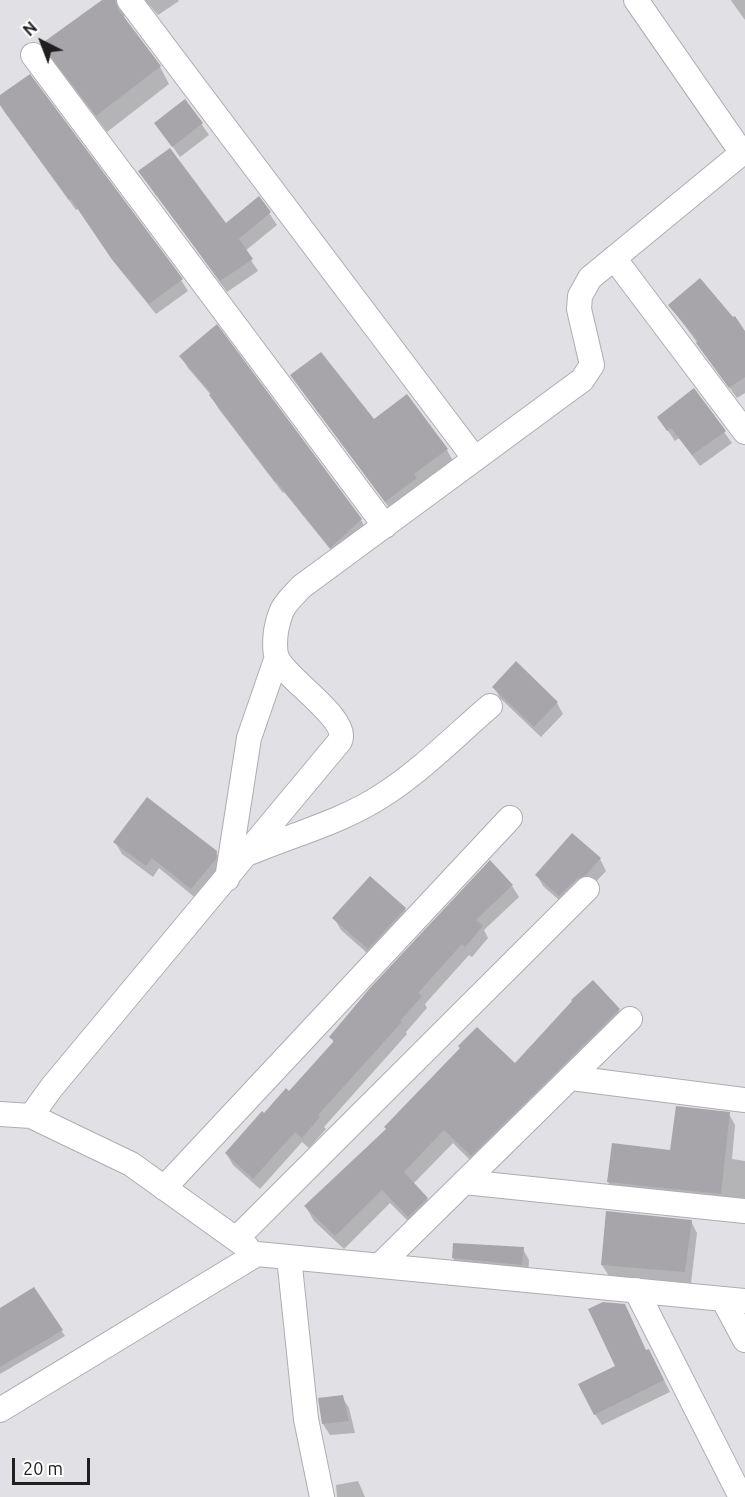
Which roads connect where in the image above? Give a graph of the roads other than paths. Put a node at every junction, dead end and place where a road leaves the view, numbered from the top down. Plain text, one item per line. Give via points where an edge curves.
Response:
1 (129, 0) edge
2 (636, 0) edge
3 (33, 55) dead end
4 (743, 155) edge
5 (614, 258) junction
6 (745, 432) edge
7 (475, 459) junction
8 (385, 526) junction
9 (277, 657) junction
10 (490, 706) dead end
11 (510, 818) dead end
12 (247, 854) junction
13 (226, 879) junction
14 (587, 890) dead end
15 (630, 1019) dead end
16 (571, 1078) junction
17 (745, 1100) edge
18 (0, 1114) edge
19 (31, 1116) junction
20 (465, 1182) junction
21 (164, 1188) junction
22 (745, 1212) edge
23 (236, 1239) junction
24 (257, 1254) junction
25 (289, 1257) junction
26 (379, 1266) junction
27 (636, 1290) junction
28 (734, 1300) edge
29 (745, 1340) edge
30 (0, 1410) edge
31 (322, 1497) edge
32 (741, 1497) edge

1 - 7 street
2 - 4 street
3 - 8 street
4 - 5 street
5 - 6 street
5 - 7 street via 590,278 580,296 592,365 588,372
7 - 8 street
8 - 9 street via 302,587 284,606 274,641
9 - 12 street via 340,727 342,736
9 - 13 street via 249,738
10 - 12 street via 382,796
11 - 21 street
12 - 13 street
13 - 19 street
14 - 23 street
15 - 16 street
16 - 17 street
16 - 20 street
18 - 19 street
19 - 21 street via 130,1164
20 - 22 street
20 - 26 street
21 - 23 street
23 - 24 street
24 - 25 street
24 - 30 street
25 - 26 street
25 - 31 street via 306,1419
26 - 27 street
27 - 28 street
27 - 32 street
28 - 29 street

